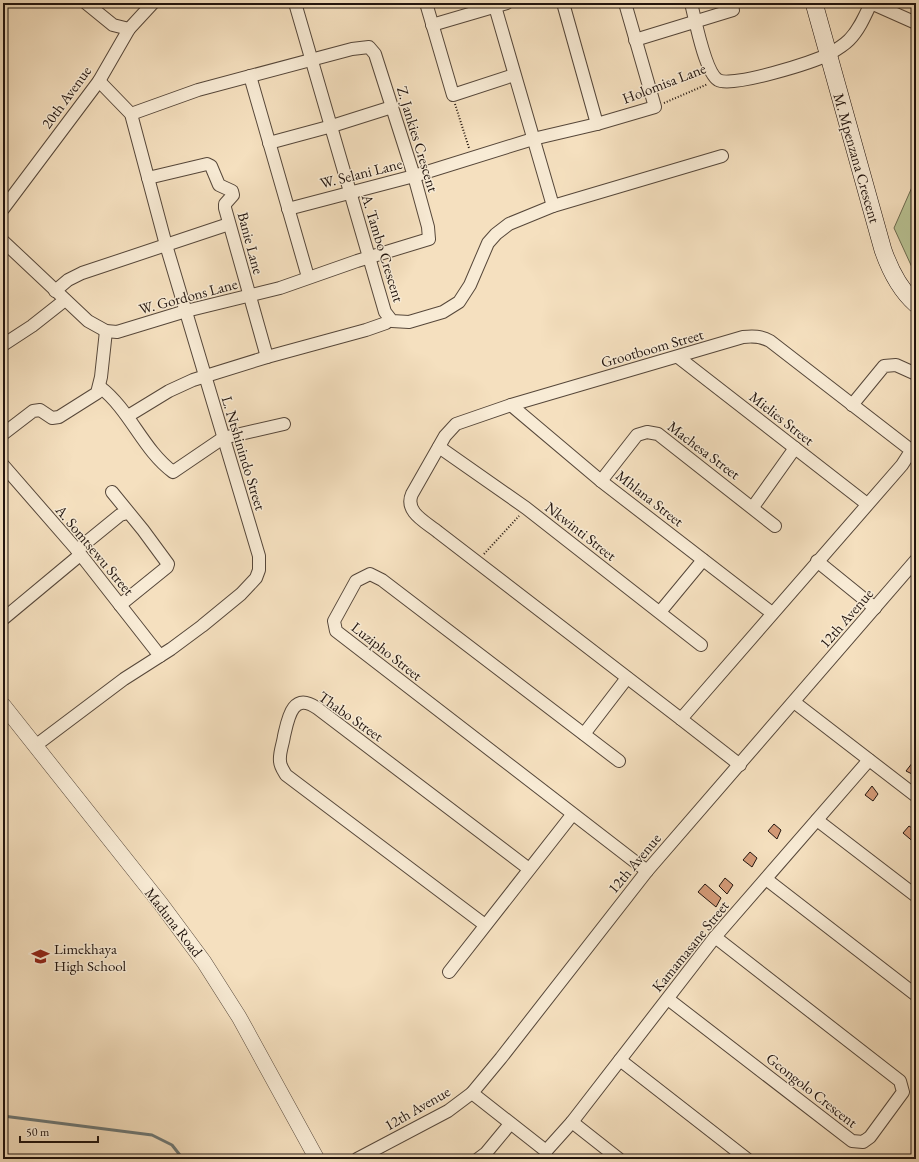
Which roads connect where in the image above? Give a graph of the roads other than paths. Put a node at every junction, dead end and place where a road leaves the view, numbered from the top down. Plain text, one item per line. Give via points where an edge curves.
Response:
1 (86, 3) edge
2 (153, 3) edge
3 (295, 3) edge
4 (426, 3) edge
5 (507, 3) edge
6 (563, 3) edge
7 (625, 3) edge
8 (691, 3) edge
9 (814, 3) edge
10 (871, 3) edge
11 (495, 5) edge
12 (733, 10) dead end
13 (696, 21) junction
14 (916, 23) edge
15 (432, 25) junction
16 (129, 29) junction
17 (635, 40) junction
18 (829, 54) junction
19 (312, 60) junction
20 (514, 75) junction
21 (250, 76) junction
22 (99, 81) junction
23 (392, 107) junction
24 (131, 114) junction
25 (597, 124) junction
26 (332, 126) junction
27 (533, 139) junction
28 (269, 143) junction
29 (722, 156) dead end
30 (414, 176) junction
31 (148, 178) junction
32 (349, 191) junction
33 (554, 206) junction
34 (3, 209) edge
35 (288, 209) junction
36 (229, 224) junction
37 (3, 241) edge
38 (166, 244) junction
39 (369, 257) junction
40 (308, 277) junction
41 (55, 291) junction
42 (249, 296) junction
43 (65, 300) junction
44 (916, 304) edge
45 (186, 311) junction
46 (389, 319) junction
47 (106, 331) junction
48 (3, 345) edge
49 (267, 357) junction
50 (678, 357) junction
51 (916, 374) edge
52 (205, 377) junction
53 (100, 387) junction
54 (511, 405) junction
55 (852, 405) junction
56 (128, 416) junction
57 (284, 424) dead end
58 (3, 434) edge
59 (223, 438) junction
60 (439, 448) junction
61 (795, 448) junction
62 (913, 453) edge
63 (4, 469) edge
64 (601, 481) junction
65 (112, 492) dead end
66 (867, 504) junction
67 (753, 507) junction
68 (127, 513) junction
69 (775, 526) dead end
70 (79, 553) junction
71 (703, 560) junction
72 (916, 560) edge
73 (817, 561) junction
74 (120, 605) junction
75 (875, 608) junction
76 (660, 612) junction
77 (772, 614) junction
78 (3, 619) edge
79 (700, 645) dead end
80 (160, 656) junction
81 (627, 678) junction
82 (794, 702) junction
83 (3, 704) edge
84 (681, 719) junction
85 (584, 734) junction
86 (36, 746) junction
87 (869, 760) junction
88 (619, 761) dead end
89 (740, 765) junction
90 (916, 796) edge
91 (572, 814) junction
92 (817, 820) junction
93 (529, 869) junction
94 (646, 871) junction
95 (766, 879) junction
96 (916, 896) edge
97 (485, 925) junction
98 (715, 937) junction
99 (450, 972) dead end
100 (916, 995) edge
101 (668, 999) junction
102 (620, 1060) junction
103 (472, 1093) junction
104 (572, 1122) junction
105 (510, 1124) junction
106 (546, 1155) edge
107 (317, 1159) edge
108 (357, 1159) edge
109 (478, 1159) edge
110 (620, 1159) edge
111 (747, 1159) edge

1 - 16 street via 113,25
2 - 16 street, 20th Avenue
3 - 19 street, A. Tambo Crescent
4 - 15 street
5 - 11 street
6 - 25 street
7 - 17 street
8 - 13 street
9 - 18 main road, M. Mpenzana Crescent
10 - 14 street
10 - 18 street, Holomisa Lane via 858,30
11 - 15 street
11 - 20 street
12 - 13 street
13 - 17 street
13 - 18 street, Holomisa Lane via 706,60 718,80 740,81 790,68
15 - 20 street via 453,95
16 - 22 street, 20th Avenue
17 - 25 street, Holomisa Lane via 655,107
18 - 44 main road, M. Mpenzana Crescent via 843,113 883,250 890,268 908,297
19 - 21 street
19 - 23 street, Z. Jankies Crescent via 352,49 372,49
19 - 26 street, A. Tambo Crescent
20 - 27 street
21 - 24 street via 198,90
21 - 28 street
22 - 24 street, L. Ntshinindo Street
22 - 34 street, 20th Avenue
23 - 26 street
23 - 30 street, Z. Jankies Crescent
24 - 31 street, L. Ntshinindo Street
25 - 27 street, Holomisa Lane
26 - 28 street
26 - 32 street, A. Tambo Crescent
27 - 30 street, W. Selani Lane
27 - 33 street
28 - 35 street
29 - 33 street, A. Tambo Crescent
30 - 32 street, W. Selani Lane
30 - 39 street, Z. Jankies Crescent via 429,239
31 - 36 street, Banie Lane via 200,164 210,165 219,185 233,193 225,206
31 - 38 street, L. Ntshinindo Street
32 - 35 street, W. Selani Lane
32 - 39 street, A. Tambo Crescent
33 - 46 street, A. Tambo Crescent via 513,222 496,234 488,243 463,298 448,310 409,322
35 - 40 street
36 - 38 street
36 - 42 street, Banie Lane
37 - 41 street
38 - 41 street via 75,276
38 - 45 street, L. Ntshinindo Street
39 - 40 street, W. Gordons Lane
39 - 46 street, A. Tambo Crescent
40 - 42 street, W. Gordons Lane
41 - 43 street
42 - 45 street, W. Gordons Lane
42 - 49 street, Banie Lane
43 - 47 street via 88,321
43 - 48 street
45 - 47 street, W. Gordons Lane via 118,332
45 - 52 street, L. Ntshinindo Street
46 - 49 street via 386,323 366,330
47 - 53 street
49 - 52 street
50 - 54 street, Grootboom Street
50 - 55 street, Grootboom Street via 743,337 764,337
50 - 61 street, Mielies Street
51 - 55 street via 896,365 884,366
52 - 56 street via 169,391
52 - 59 street, L. Ntshinindo Street
53 - 56 street
53 - 58 street via 92,398 59,418 52,418 37,410
54 - 60 street, Grootboom Street via 456,424 449,430
54 - 64 street, Mhlana Street
55 - 62 street, Grootboom Street
56 - 59 street via 164,465 173,472
57 - 59 street
59 - 80 street, L. Ntshinindo Street via 259,556 259,570 251,585 241,594
60 - 76 street, Nkwinti Street via 526,508
60 - 81 street, Grootboom Street via 412,494 410,508
61 - 66 street, Mielies Street
61 - 67 street
62 - 66 street, Grootboom Street
63 - 70 street, A. Somtsewu Street
64 - 67 street, Machesa Street via 637,435 652,432
64 - 71 street, Mhlana Street
65 - 68 street
66 - 73 street, Grootboom Street
67 - 69 street, Machesa Street
68 - 70 street via 120,515
68 - 74 street via 168,564 167,568
70 - 74 street, A. Somtsewu Street
70 - 78 street
71 - 76 street
71 - 77 street, Mhlana Street
72 - 75 street, 12th Avenue
73 - 75 street
73 - 77 street, Grootboom Street
74 - 80 street, A. Somtsewu Street
75 - 82 street, 12th Avenue
76 - 79 street, Nkwinti Street
77 - 84 street, Grootboom Street
80 - 86 street, L. Ntshinindo Street via 124,679
81 - 84 street, Grootboom Street
81 - 85 street
82 - 87 street
82 - 89 street, 12th Avenue
83 - 86 street, Maduna Road
84 - 89 street, Grootboom Street
85 - 88 street, Luzipho Street
85 - 91 street, Luzipho Street via 375,575 363,576 356,581 335,617 336,631
86 - 107 street, Maduna Road via 204,962 222,989
87 - 90 street
87 - 92 street, Kamamasane Street
89 - 94 street, 12th Avenue
91 - 93 street
91 - 94 street, Luzipho Street
92 - 95 street, Kamamasane Street
92 - 96 street
93 - 97 street
93 - 97 street, Thabo Street via 316,708 303,703 292,709 280,760 281,768 286,774
94 - 103 street, 12th Avenue
95 - 98 street, Kamamasane Street
95 - 100 street
97 - 99 street
98 - 101 street, Kamamasane Street
98 - 101 street, Gcongolo Crescent via 900,1081 903,1092 874,1132 863,1142 852,1141
101 - 102 street, Kamamasane Street
102 - 104 street, Kamamasane Street
102 - 111 street
103 - 105 street
103 - 108 street, 12th Avenue via 448,1111
104 - 106 street, Kamamasane Street
104 - 110 street
105 - 106 street
105 - 109 street

